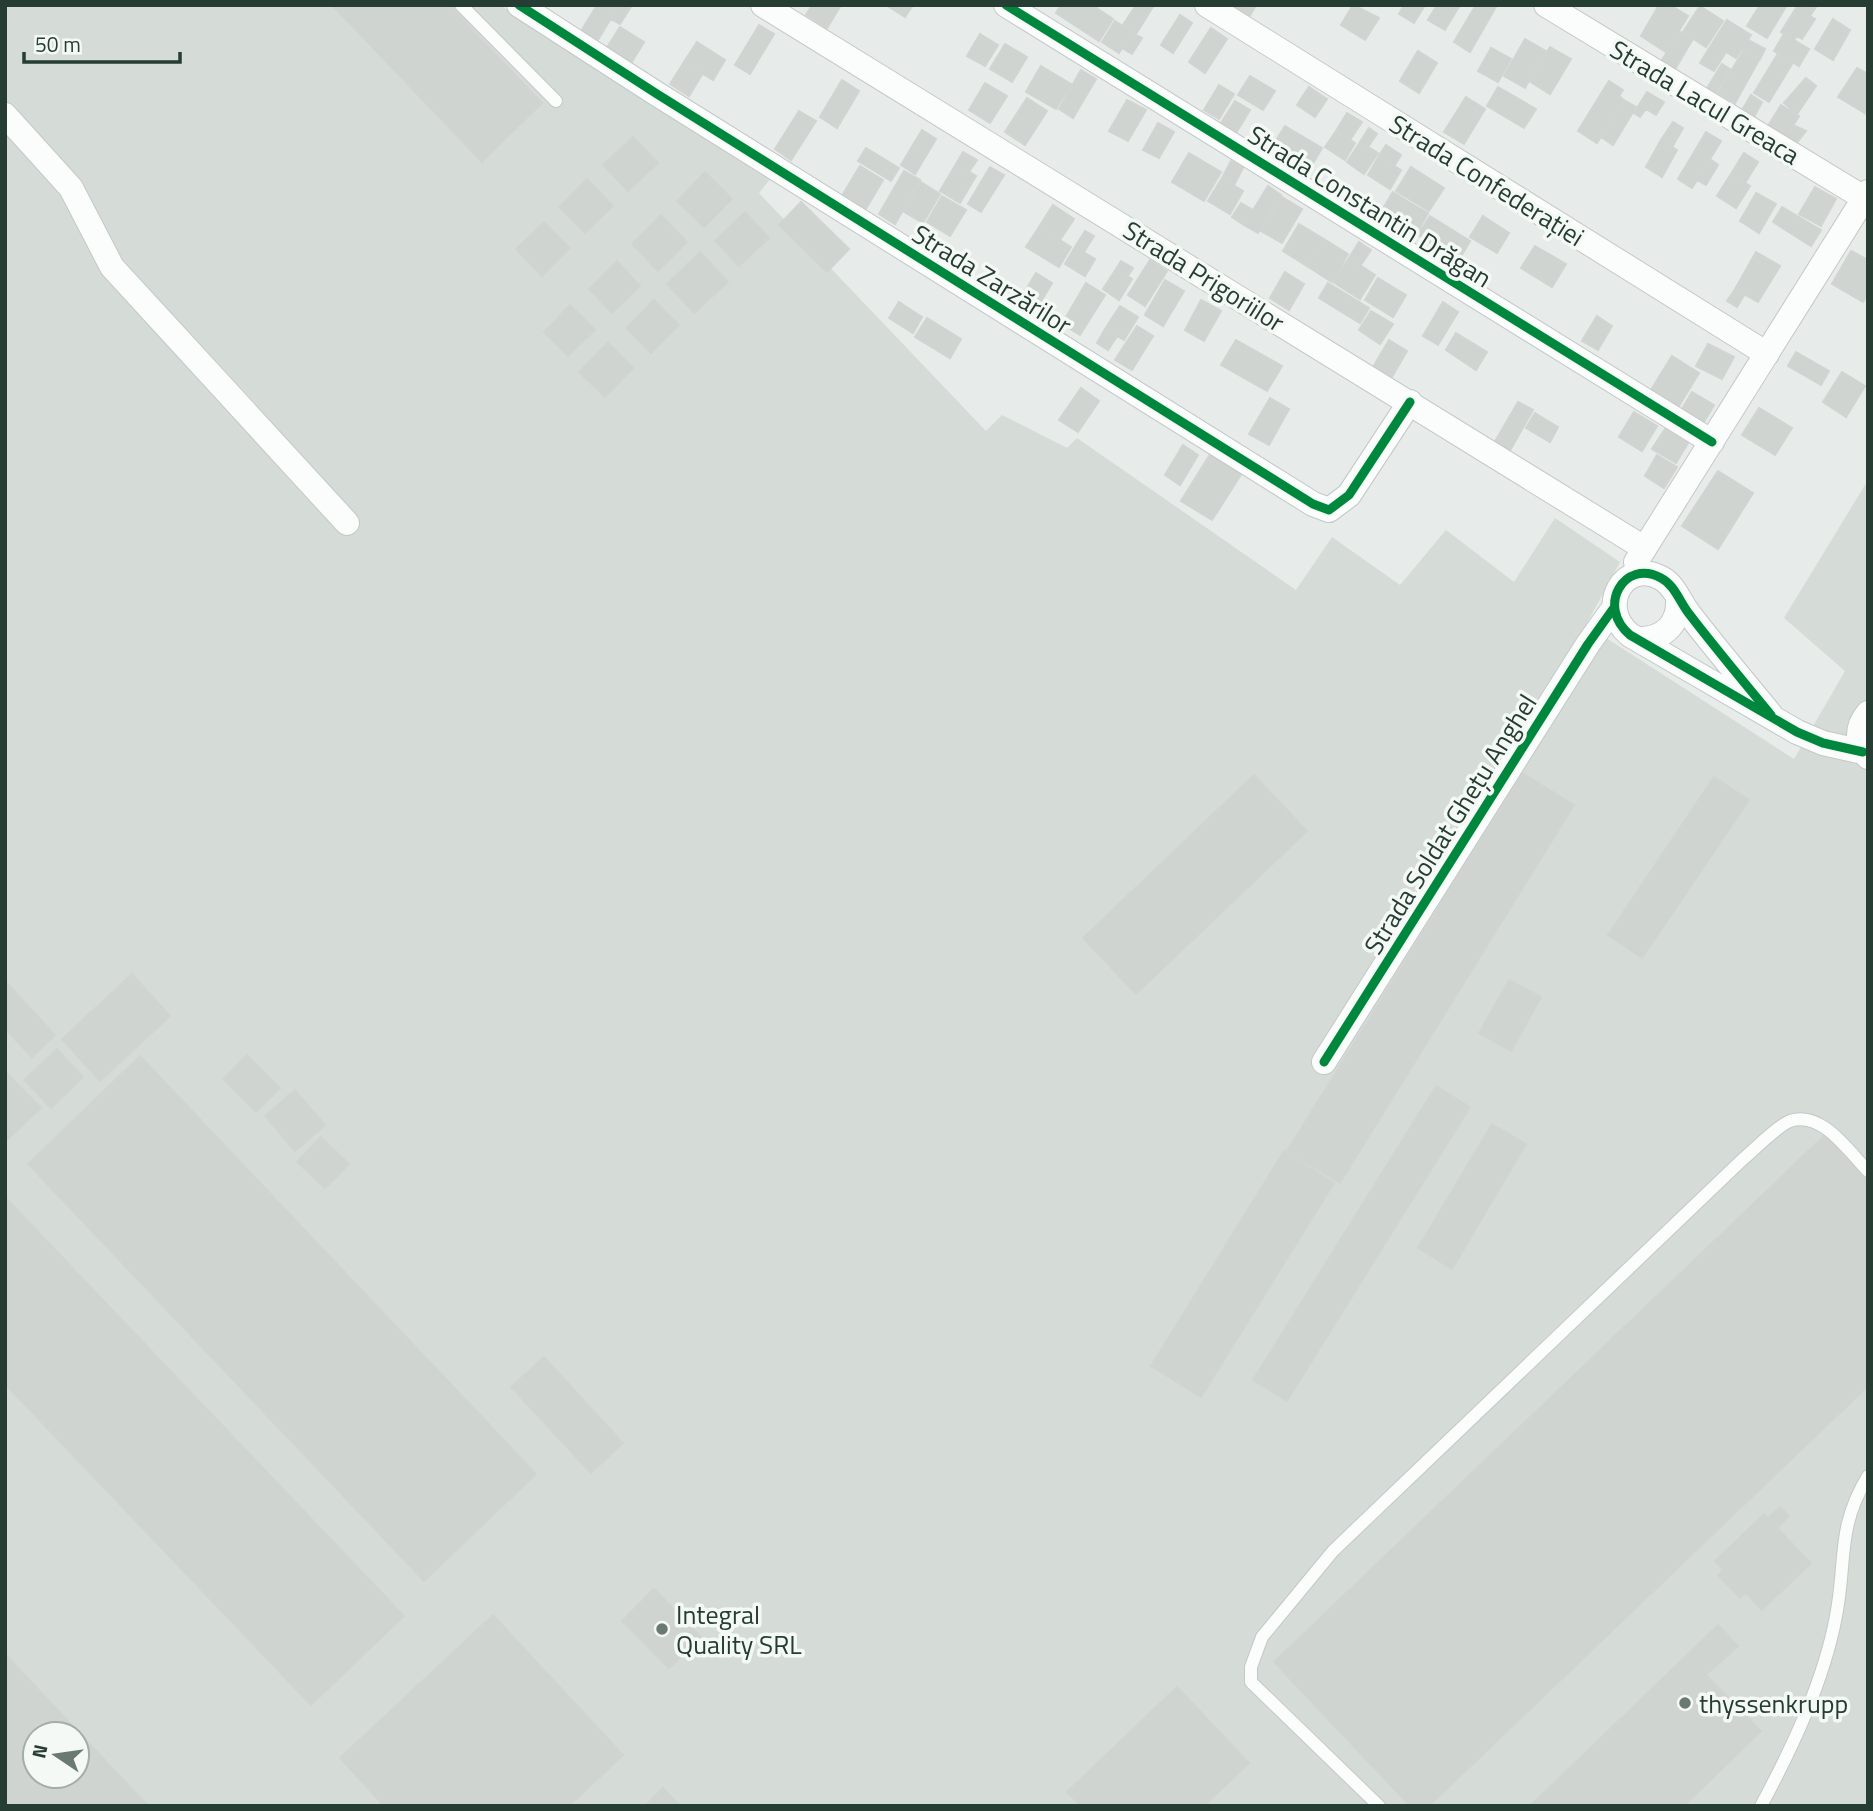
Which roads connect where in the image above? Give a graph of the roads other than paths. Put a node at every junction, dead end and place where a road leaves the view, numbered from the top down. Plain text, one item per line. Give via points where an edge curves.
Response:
1 (461, 5) edge
2 (519, 5) edge
3 (762, 5) edge
4 (1006, 5) edge
5 (1207, 5) edge
6 (1546, 5) edge
7 (556, 101) dead end
8 (5, 115) edge
9 (1866, 195) edge
10 (1767, 354) junction
11 (1410, 402) junction
12 (1712, 442) junction
13 (347, 523) dead end
14 (1644, 548) junction
15 (1657, 575) junction
16 (1625, 581) junction
17 (1678, 600) junction
18 (1613, 609) junction
19 (1640, 639) junction
20 (1771, 715) junction
21 (1864, 720) edge
22 (1834, 745) junction
23 (1866, 755) edge
24 (1324, 1062) dead end
25 (1868, 1171) edge
26 (1868, 1476) edge
27 (1379, 1806) edge
28 (1761, 1806) edge

1 - 7 lane
2 - 11 street, Strada Zarzărilor via 1313,504 1329,510 1349,495
3 - 11 street, Strada Prigoriilor
4 - 12 street, Strada Constantin Drăgan
5 - 10 street, Strada Confederației
6 - 9 street, Strada Lacul Greaca
8 - 13 street via 71,188 112,267
9 - 10 street
10 - 12 street
11 - 14 street, Strada Prigoriilor
12 - 14 street
14 - 15 street
14 - 16 street
15 - 16 street via 1646,573
15 - 17 street via 1674,589
16 - 18 street
17 - 19 street via 1669,630
17 - 20 street
18 - 19 street via 1622,628
18 - 24 street, Strada Soldat Ghețu Anghel
19 - 20 street
20 - 22 street via 1810,738
21 - 22 street
21 - 23 street via 1859,744
22 - 23 street
25 - 27 lane via 1826,1128 1810,1121 1790,1121 1743,1159 1333,1551 1262,1637 1251,1667 1251,1682
26 - 28 lane via 1848,1518 1829,1646 1785,1760

